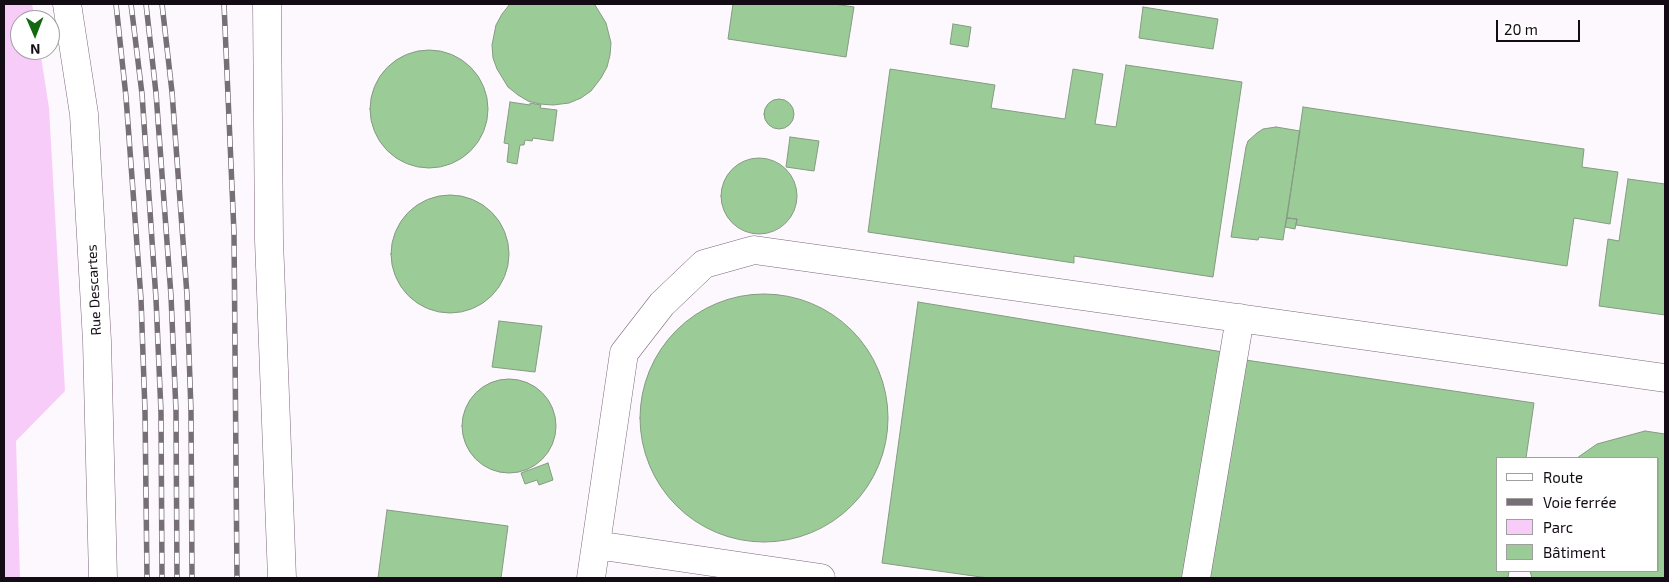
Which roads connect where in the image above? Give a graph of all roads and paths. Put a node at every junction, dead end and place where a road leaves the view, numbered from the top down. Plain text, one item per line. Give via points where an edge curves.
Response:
1 (67, 4) edge
2 (267, 4) edge
3 (1240, 318) junction
4 (1665, 378) edge
5 (596, 545) junction
6 (103, 578) edge
7 (282, 578) edge
8 (591, 578) edge
9 (821, 578) edge
10 (1196, 578) edge

1 - 6 street, Rue Descartes via 84,114 97,341
2 - 7 street via 269,240
3 - 4 street
3 - 5 street via 754,250 704,264 662,304 624,353
3 - 10 street
5 - 8 street
5 - 9 street

